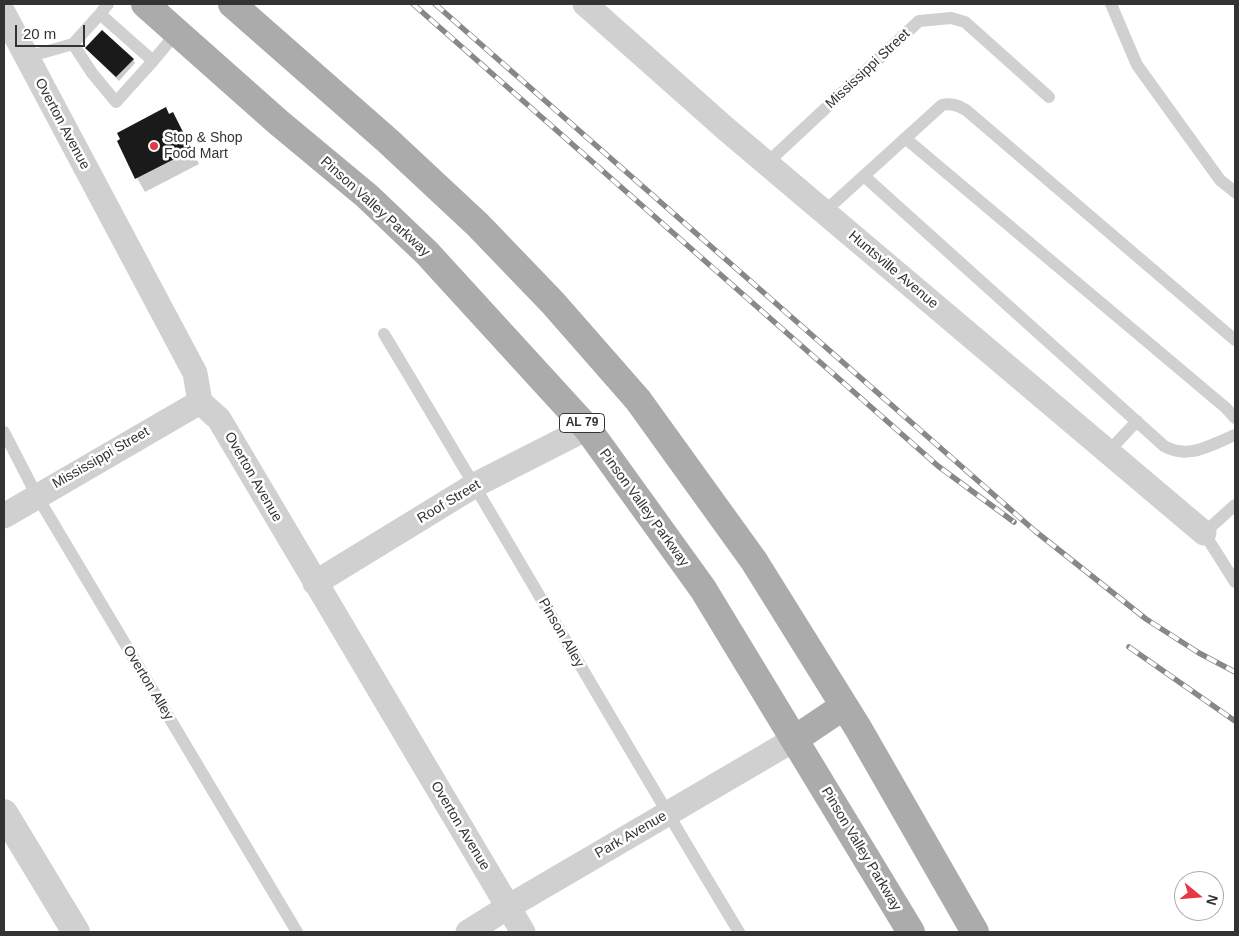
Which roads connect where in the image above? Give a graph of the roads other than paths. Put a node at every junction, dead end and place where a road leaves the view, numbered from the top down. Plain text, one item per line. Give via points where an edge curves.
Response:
1 (145, 4) edge
2 (232, 4) edge
3 (585, 4) edge
4 (1111, 4) edge
5 (104, 9) edge
6 (4, 14) edge
7 (177, 32) junction
8 (73, 44) junction
9 (27, 57) junction
10 (153, 61) junction
11 (1048, 97) dead end
12 (905, 138) junction
13 (766, 164) junction
14 (864, 176) junction
15 (1235, 192) edge
16 (824, 212) junction
17 (384, 334) dead end
18 (1235, 340) edge
19 (200, 402) junction
20 (1235, 418) edge
21 (1137, 421) junction
22 (586, 428) junction
23 (4, 432) edge
24 (1235, 435) edge
25 (1108, 452) junction
26 (475, 485) junction
27 (37, 496) junction
28 (1235, 506) edge
29 (4, 516) edge
30 (1204, 533) junction
31 (1235, 582) edge
32 (315, 583) junction
33 (844, 706) junction
34 (795, 739) junction
35 (4, 813) edge
36 (667, 813) junction
37 (508, 907) junction
38 (76, 932) edge
39 (297, 932) edge
40 (468, 932) edge
41 (523, 932) edge
42 (739, 932) edge
43 (911, 932) edge
44 (974, 932) edge

1 - 7 main road, Pinson Valley Parkway / AL 79
2 - 33 main road via 388,141 478,225 553,303 631,393 754,561
3 - 13 street, Huntsville Avenue
4 - 15 lane via 1137,65 1220,180
5 - 8 lane
5 - 10 lane
6 - 9 street, Overton Avenue
7 - 10 lane
7 - 22 main road, Pinson Valley Parkway / AL 79 via 367,196 427,253
8 - 9 lane
8 - 10 lane via 116,102
9 - 19 street, Overton Avenue via 195,373
11 - 13 lane, Mississippi Street via 964,22 951,18 919,21
12 - 14 lane
12 - 18 lane via 942,105 957,105 966,110
12 - 20 lane
13 - 16 street, Huntsville Avenue
14 - 16 lane
14 - 21 lane
16 - 25 street, Huntsville Avenue
17 - 26 lane, Pinson Alley
19 - 27 street, Mississippi Street
19 - 32 street, Overton Avenue via 219,419
21 - 24 lane via 1164,446 1178,452 1193,451
21 - 25 lane
22 - 26 street, Roof Street
22 - 34 main road, Pinson Valley Parkway / AL 79 via 703,589
23 - 27 lane, Overton Alley
25 - 30 street, Huntsville Avenue
26 - 32 street, Roof Street
26 - 36 lane, Pinson Alley
27 - 29 street, Mississippi Street
27 - 39 lane, Overton Alley
28 - 30 lane
30 - 31 lane
32 - 37 street, Overton Avenue
33 - 34 main road
33 - 44 main road
34 - 36 street, Park Avenue
34 - 43 main road, Pinson Valley Parkway / AL 79
35 - 38 street
36 - 37 street, Park Avenue
36 - 42 lane, Pinson Alley
37 - 40 street, Park Avenue
37 - 41 street, Overton Avenue

